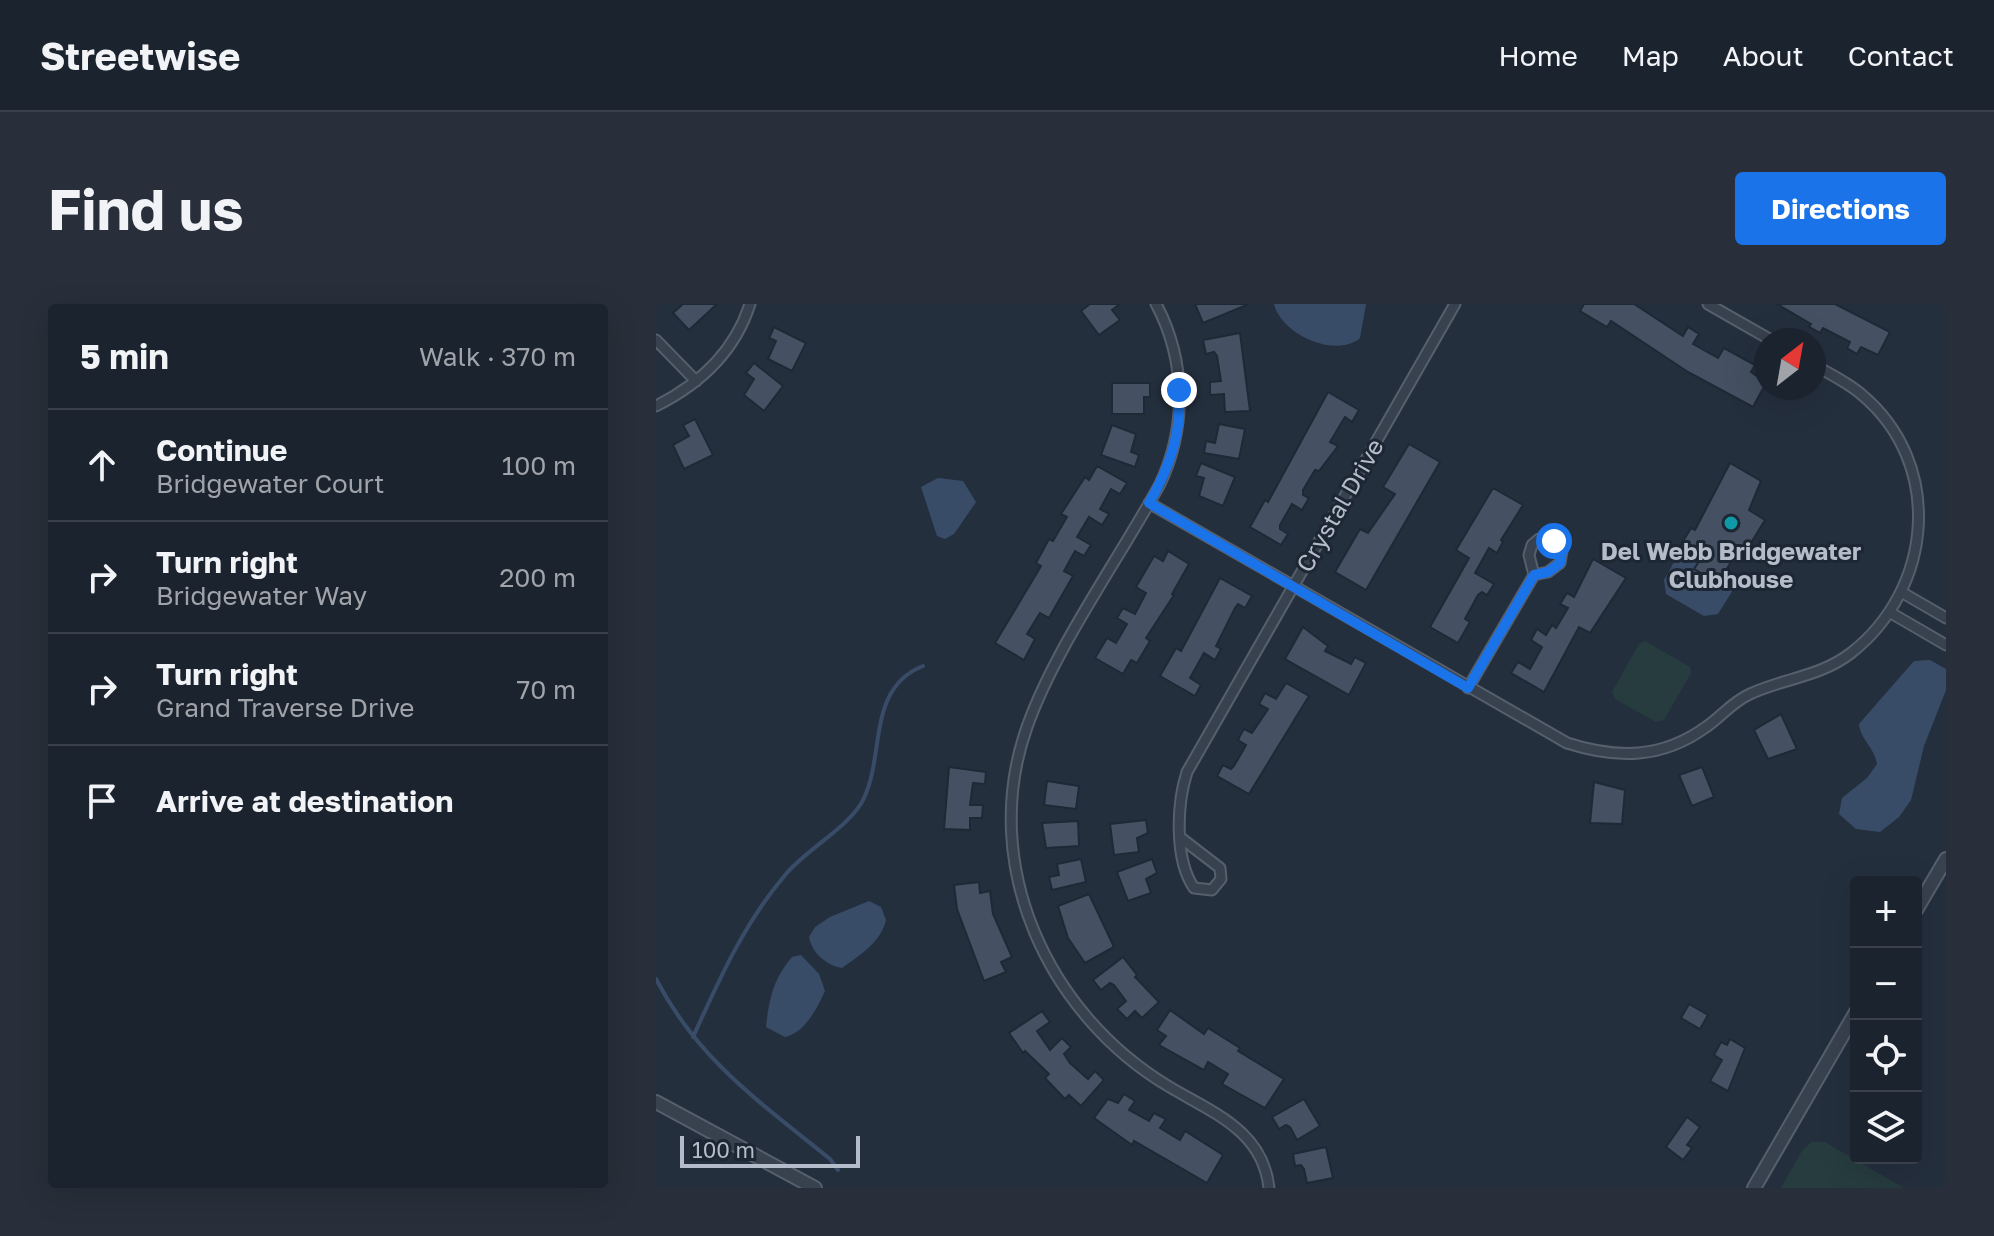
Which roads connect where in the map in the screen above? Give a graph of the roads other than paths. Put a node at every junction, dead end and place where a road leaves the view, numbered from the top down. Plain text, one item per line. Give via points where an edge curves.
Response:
1 (750, 304) edge
2 (1156, 304) edge
3 (1455, 304) edge
4 (1708, 304) edge
5 (1754, 330) edge
6 (656, 340) edge
7 (1826, 373) edge
8 (696, 381) junction
9 (656, 406) edge
10 (1149, 503) junction
11 (1534, 575) dead end
12 (1292, 587) junction
13 (1903, 593) junction
14 (1891, 613) junction
15 (1946, 618) edge
16 (1946, 645) edge
17 (1468, 688) junction
18 (1181, 838) junction
19 (1946, 859) edge
20 (1922, 900) edge
21 (1851, 1020) edge
22 (656, 1102) edge
23 (815, 1188) edge
24 (1269, 1188) edge
25 (1754, 1188) edge

1 - 8 street via 728,347
2 - 10 street via 1175,353 1180,413 1171,459
3 - 12 street, Crystal Drive
4 - 5 street
6 - 8 street
7 - 13 street via 1872,405 1906,454 1917,492 1919,532
8 - 9 street
10 - 12 street
10 - 24 street via 1026,729 1012,812 1019,885 1040,948 1081,1013 1141,1069 1240,1129 1259,1152
11 - 17 street
12 - 17 street
12 - 18 street, Crystal Drive via 1187,772 1178,817
13 - 14 street
13 - 15 street
14 - 16 street
14 - 17 street via 1866,641 1829,668 1746,696 1691,736 1643,753 1606,754 1567,743
18 - 18 street, Crystal Drive via 1190,884 1200,891 1212,890 1221,879 1220,868
19 - 20 street
21 - 25 street
22 - 23 street

